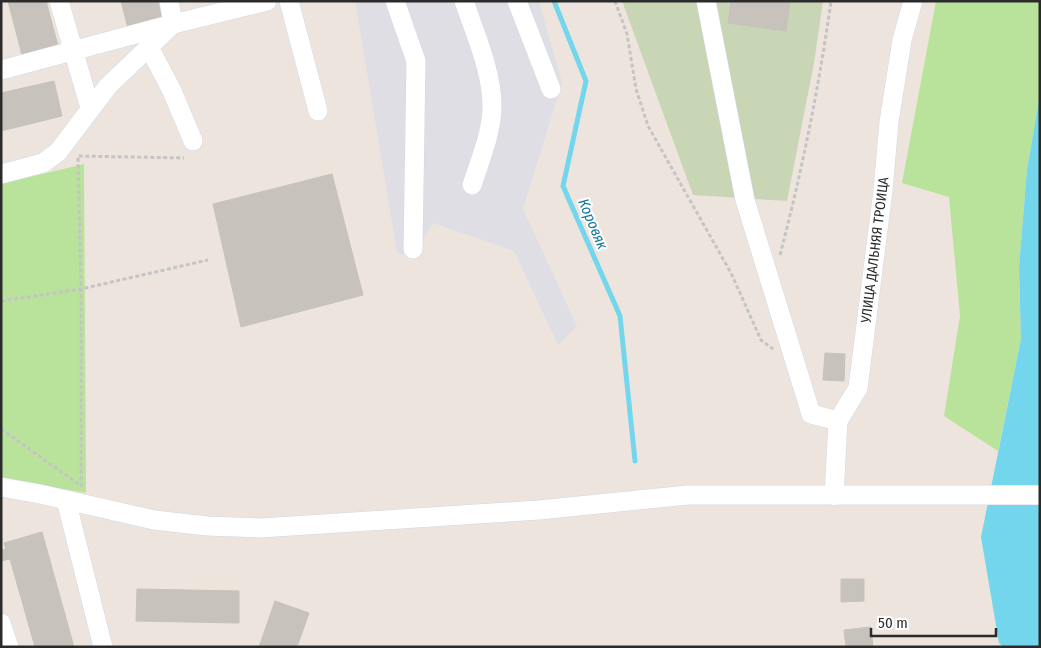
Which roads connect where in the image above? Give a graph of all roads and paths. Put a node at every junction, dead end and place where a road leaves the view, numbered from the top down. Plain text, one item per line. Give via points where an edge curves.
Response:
1 (59, 1) edge
2 (169, 1) edge
3 (267, 1) edge
4 (289, 1) edge
5 (395, 1) edge
6 (464, 1) edge
7 (517, 1) edge
8 (615, 1) edge
9 (706, 1) edge
10 (831, 1) edge
11 (913, 1) edge
12 (174, 24) junction
13 (150, 49) junction
14 (73, 52) junction
15 (1, 70) edge
16 (551, 90) dead end
17 (90, 108) junction
18 (318, 111) dead end
19 (193, 141) dead end
20 (184, 158) dead end
21 (1, 174) edge
22 (472, 185) dead end
23 (413, 248) dead end
24 (208, 260) dead end
25 (778, 262) dead end
26 (81, 289) junction
27 (1, 301) edge
28 (796, 366) junction
29 (838, 421) junction
30 (1, 429) edge
31 (1, 487) edge
32 (1040, 495) edge
33 (834, 496) junction
34 (66, 500) junction
35 (1, 623) edge
36 (9, 647) edge
37 (103, 647) edge

1 - 14 street
2 - 12 street
3 - 12 street
4 - 18 street
5 - 23 street via 416,61
6 - 22 street via 486,69 492,106
7 - 16 street
8 - 28 path via 627,34 636,89 648,126 731,273 760,340
9 - 28 street via 745,200
10 - 25 path via 800,178
11 - 29 street, УЛИЦА ДАЛЬНЯЯ ТРОИЦА via 902,40 889,122 858,388
12 - 13 street
12 - 14 street
13 - 17 street via 108,86
13 - 19 street
14 - 15 street
14 - 17 street
17 - 21 street via 58,152 43,163
20 - 26 path via 78,156
24 - 26 path
26 - 27 path
26 - 30 path via 81,486
28 - 29 street via 811,414
29 - 33 street, УЛИЦА ДАЛЬНЯЯ ТРОИЦА
31 - 34 street
32 - 33 street
33 - 34 street via 688,495 539,510 260,528 154,520
34 - 37 street
35 - 36 street

